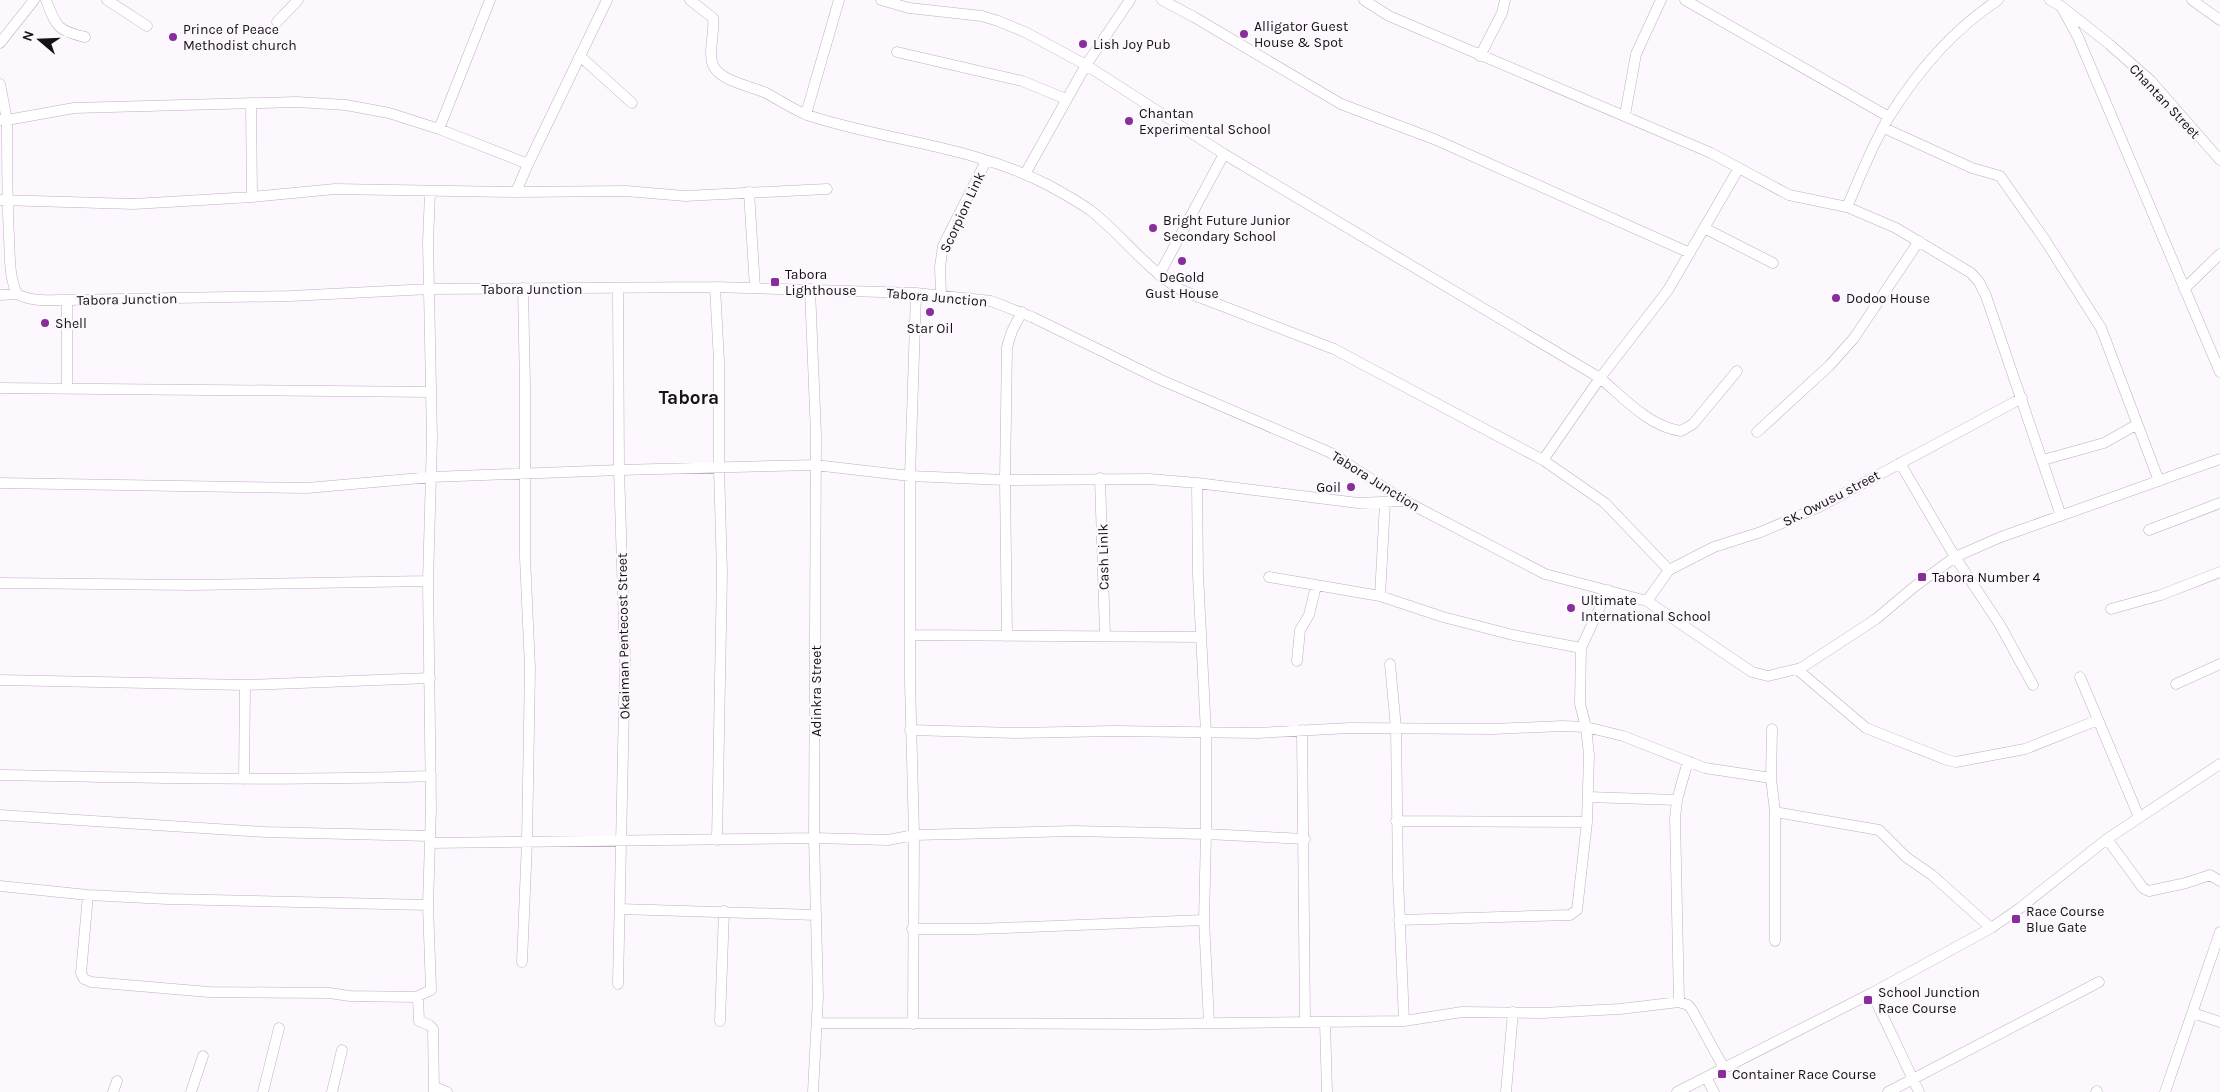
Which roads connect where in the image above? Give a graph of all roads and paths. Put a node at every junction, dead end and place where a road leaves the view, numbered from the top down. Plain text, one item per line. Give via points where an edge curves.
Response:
1 (34, 0) edge
2 (46, 0) edge
3 (107, 0) edge
4 (298, 0) edge
5 (490, 0) edge
6 (607, 0) edge
7 (690, 0) edge
8 (839, 0) edge
9 (881, 0) edge
10 (1130, 0) edge
11 (1162, 0) edge
12 (1364, 0) edge
13 (1505, 0) edge
14 (1661, 0) edge
15 (1685, 0) edge
16 (1998, 0) edge
17 (2050, 0) edge
18 (2192, 0) edge
19 (2061, 6) junction
20 (2220, 20) edge
21 (277, 22) dead end
22 (147, 26) dead end
23 (85, 37) dead end
24 (0, 43) edge
25 (897, 52) dead end
26 (1480, 56) junction
27 (581, 57) junction
28 (1086, 65) junction
29 (0, 84) edge
30 (1066, 99) junction
31 (632, 103) dead end
32 (251, 104) junction
33 (806, 114) junction
34 (1625, 115) junction
35 (1889, 117) junction
36 (4, 120) edge
37 (1884, 128) junction
38 (440, 129) junction
39 (1224, 154) junction
40 (2220, 160) edge
41 (986, 161) junction
42 (528, 164) junction
43 (1739, 168) junction
44 (1025, 174) junction
45 (827, 189) dead end
46 (430, 192) junction
47 (516, 192) junction
48 (749, 192) junction
49 (252, 197) junction
50 (4, 200) edge
51 (1847, 207) junction
52 (1704, 228) junction
53 (1919, 241) junction
54 (1690, 253) junction
55 (2220, 254) edge
56 (1773, 264) dead end
57 (1159, 275) junction
58 (715, 287) junction
59 (523, 288) junction
60 (755, 288) junction
61 (430, 289) junction
62 (618, 289) junction
63 (810, 289) junction
64 (2184, 289) junction
65 (916, 293) junction
66 (17, 294) junction
67 (0, 295) edge
68 (941, 295) junction
69 (67, 300) junction
70 (1022, 312) junction
71 (1737, 371) dead end
72 (2220, 372) edge
73 (1600, 378) junction
74 (0, 388) edge
75 (67, 388) junction
76 (431, 392) junction
77 (2022, 398) junction
78 (2136, 425) junction
79 (1757, 432) dead end
80 (2220, 459) edge
81 (1543, 460) junction
82 (2042, 460) junction
83 (1900, 463) junction
84 (816, 465) junction
85 (719, 468) junction
86 (619, 470) junction
87 (525, 474) junction
88 (910, 476) junction
89 (432, 478) junction
90 (1100, 478) junction
91 (1004, 480) junction
92 (2158, 482) junction
93 (0, 483) edge
94 (1197, 483) junction
95 (1405, 501) junction
96 (1385, 503) junction
97 (2220, 503) edge
98 (2061, 516) junction
99 (2149, 530) dead end
100 (1955, 557) junction
101 (1669, 570) junction
102 (2220, 572) edge
103 (1269, 577) dead end
104 (428, 581) junction
105 (0, 583) edge
106 (1316, 586) junction
107 (1608, 590) junction
108 (1380, 596) junction
109 (1646, 601) junction
110 (2111, 609) dead end
111 (910, 635) junction
112 (1104, 635) junction
113 (1007, 636) junction
114 (1200, 637) junction
115 (1581, 648) junction
116 (1297, 661) dead end
117 (1390, 664) dead end
118 (2220, 664) edge
119 (1798, 670) junction
120 (2080, 677) dead end
121 (430, 678) junction
122 (0, 680) edge
123 (2176, 684) dead end
124 (246, 685) junction
125 (2033, 685) dead end
126 (2098, 720) junction
127 (1396, 728) junction
128 (1586, 728) junction
129 (1772, 729) dead end
130 (910, 730) junction
131 (1302, 730) junction
132 (1206, 733) junction
133 (1688, 761) junction
134 (2220, 764) edge
135 (0, 775) edge
136 (431, 776) junction
137 (1771, 778) junction
138 (244, 779) junction
139 (1588, 797) junction
140 (1677, 800) junction
141 (1775, 812) junction
142 (0, 815) edge
143 (2139, 817) junction
144 (1396, 821) junction
145 (1587, 822) junction
146 (1206, 834) junction
147 (914, 835) junction
148 (814, 838) junction
149 (1305, 839) junction
150 (2107, 839) junction
151 (430, 840) junction
152 (621, 840) junction
153 (717, 840) junction
154 (527, 842) junction
155 (2220, 881) edge
156 (0, 886) edge
157 (88, 895) junction
158 (428, 905) junction
159 (620, 909) junction
160 (724, 911) junction
161 (816, 915) junction
162 (1204, 920) junction
163 (1399, 920) junction
164 (1991, 928) junction
165 (912, 929) junction
166 (2220, 932) edge
167 (1775, 941) dead end
168 (522, 962) dead end
169 (2099, 982) dead end
170 (618, 984) dead end
171 (1872, 993) junction
172 (418, 1000) junction
173 (1679, 1002) junction
174 (1513, 1012) junction
175 (2193, 1013) junction
176 (720, 1021) dead end
177 (1305, 1021) junction
178 (1404, 1021) junction
179 (1325, 1022) junction
180 (2220, 1022) edge
181 (818, 1023) junction
182 (1209, 1023) junction
183 (913, 1024) junction
184 (279, 1028) dead end
185 (342, 1050) dead end
186 (202, 1056) dead end
187 (1724, 1068) junction
188 (1706, 1077) junction
189 (1914, 1079) junction
190 (117, 1080) dead end
191 (434, 1090) edge
192 (113, 1092) edge
193 (191, 1092) edge
194 (263, 1092) edge
195 (332, 1092) edge
196 (446, 1092) edge
197 (813, 1092) edge
198 (1327, 1092) edge
199 (1506, 1092) edge
200 (1677, 1092) edge
201 (1714, 1092) edge
202 (1888, 1092) edge
203 (1919, 1092) edge
204 (2165, 1092) edge

1 - 24 street
2 - 23 street via 59,28
3 - 22 street
4 - 21 street
5 - 38 street
6 - 27 street
7 - 33 street via 713,18 715,31 711,58 714,68 726,77
8 - 33 street
9 - 28 street via 909,8 982,16 998,21 1026,32
10 - 28 street
11 - 54 street via 1341,104 1434,140
12 - 26 street via 1389,16
13 - 26 street via 1502,14
14 - 34 street via 1636,54
15 - 35 street
16 - 35 street via 1959,30 1915,78
17 - 19 street, Chantan Street
18 - 20 street
19 - 40 street, Chantan Street via 2151,81
19 - 64 street via 2078,37
25 - 30 street via 1022,81
26 - 34 street
27 - 31 street
27 - 42 street
28 - 30 street
28 - 39 street
29 - 36 street
30 - 44 street
32 - 36 street via 74,108
32 - 38 street via 346,105 389,113
32 - 49 street
33 - 41 street
34 - 43 street
35 - 37 street
36 - 50 street
37 - 51 street
37 - 78 street via 1972,168 2000,176 2101,328
38 - 42 street
39 - 57 street
39 - 73 street
41 - 44 street
41 - 68 street, Scorpion Link via 943,246
42 - 47 street
43 - 51 street via 1789,195
43 - 52 street
44 - 57 street via 1090,210
45 - 48 street
46 - 47 street
46 - 49 street via 335,189
46 - 61 street
47 - 48 street via 626,191 685,196
48 - 60 street
49 - 50 street via 134,204
50 - 66 street via 11,269
51 - 53 street
52 - 54 street
52 - 56 street
53 - 77 street via 1971,273 1979,282
53 - 79 street via 1854,338 1829,366
54 - 73 street via 1655,309
55 - 64 street
57 - 81 street via 1181,290 1334,349
58 - 60 street, Tabora Junction
58 - 62 street, Tabora Junction
58 - 85 street
59 - 61 street, Tabora Junction
59 - 62 street, Tabora Junction
59 - 87 street
60 - 63 street, Tabora Junction
61 - 69 street, Tabora Junction via 290,296
61 - 76 street
62 - 86 street, Okaiman Pentecost Street
63 - 65 street, Tabora Junction
63 - 84 street, Adinkra Street
64 - 72 street
65 - 68 street, Tabora Junction
65 - 88 street
66 - 67 street, Tabora Junction
66 - 69 street, Tabora Junction via 23,298
68 - 70 street, Tabora Junction via 991,302
69 - 75 street
70 - 91 street via 1007,348
70 - 95 street, Tabora Junction via 1161,380 1331,453
71 - 73 street via 1693,424 1681,431 1652,422
73 - 81 street
74 - 75 street
75 - 76 street
76 - 89 street
77 - 82 street
77 - 83 street, SK. Owusu street
78 - 82 street via 2104,443
78 - 92 street
80 - 92 street
81 - 101 street via 1605,503
82 - 98 street
83 - 100 street
83 - 101 street, SK. Owusu street via 1816,508 1761,532 1714,547
84 - 85 street
84 - 88 street
84 - 148 street, Adinkra Street
85 - 86 street
85 - 153 street via 722,573
86 - 87 street
86 - 152 street, Okaiman Pentecost Street via 625,658
87 - 89 street
87 - 154 street via 530,668
88 - 91 street
88 - 111 street
89 - 93 street via 307,488
89 - 104 street
90 - 91 street
90 - 94 street
90 - 112 street, Cash Linlk
91 - 113 street
92 - 98 street
94 - 96 street via 1358,503
94 - 114 street
95 - 96 street
95 - 107 street, Tabora Junction via 1545,574
96 - 108 street
97 - 99 street
98 - 100 street
100 - 119 street via 1876,619
100 - 125 street via 2000,625
101 - 109 street, SK. Owusu street
102 - 110 street
103 - 106 street
104 - 105 street via 192,585
104 - 121 street
106 - 108 street
106 - 116 street via 1309,615 1300,630
107 - 109 street, Tabora Junction
107 - 115 street
108 - 115 street via 1443,617
109 - 119 street, Tabora Junction via 1752,672 1768,676
111 - 113 street
111 - 130 street
112 - 113 street
112 - 114 street
114 - 132 street
115 - 128 street via 1580,704
117 - 127 street
118 - 123 street
119 - 126 street via 1866,728 1956,762 2025,749
120 - 126 street
121 - 124 street
121 - 136 street
122 - 124 street
124 - 138 street
126 - 143 street
127 - 128 street
127 - 131 street
127 - 144 street
128 - 133 street via 1623,736
128 - 139 street
129 - 137 street
130 - 132 street
130 - 147 street
131 - 132 street
131 - 149 street
132 - 146 street
133 - 137 street via 1705,768
133 - 140 street
134 - 143 street
135 - 138 street
136 - 138 street
136 - 151 street
137 - 141 street
139 - 140 street
139 - 145 street
140 - 173 street
141 - 164 street via 1879,830 1906,857 1932,875
141 - 167 street
142 - 151 street
143 - 150 street
144 - 145 street
144 - 163 street
145 - 163 street via 1579,906 1574,914
146 - 147 street via 1020,831
146 - 149 street
146 - 162 street
147 - 148 street via 888,840
147 - 165 street
148 - 153 street
148 - 161 street, Adinkra Street
149 - 177 street
150 - 155 street via 2138,882 2149,891 2210,874
150 - 164 street
151 - 154 street
151 - 158 street
152 - 153 street
152 - 154 street
152 - 159 street, Okaiman Pentecost Street
154 - 168 street
156 - 157 street
157 - 158 street
157 - 172 street via 81,973 90,982 209,992
158 - 172 street via 431,990
159 - 160 street
159 - 170 street, Okaiman Pentecost Street
160 - 161 street
160 - 176 street
161 - 181 street, Adinkra Street
162 - 165 street
162 - 182 street
163 - 178 street
164 - 171 street
165 - 183 street
166 - 175 street
169 - 189 street
171 - 187 street
171 - 189 street
172 - 191 street via 419,1020 433,1029
173 - 174 street via 1610,1009
173 - 187 street via 1692,1010
174 - 178 street via 1462,1012
174 - 199 street
175 - 180 street
175 - 204 street
177 - 179 street
177 - 182 street
178 - 179 street
179 - 198 street
181 - 183 street
181 - 197 street, Adinkra Street
182 - 183 street
184 - 194 street
185 - 195 street
186 - 193 street
187 - 188 street
188 - 200 street
188 - 201 street
189 - 202 street
189 - 203 street
190 - 192 street
191 - 196 street

